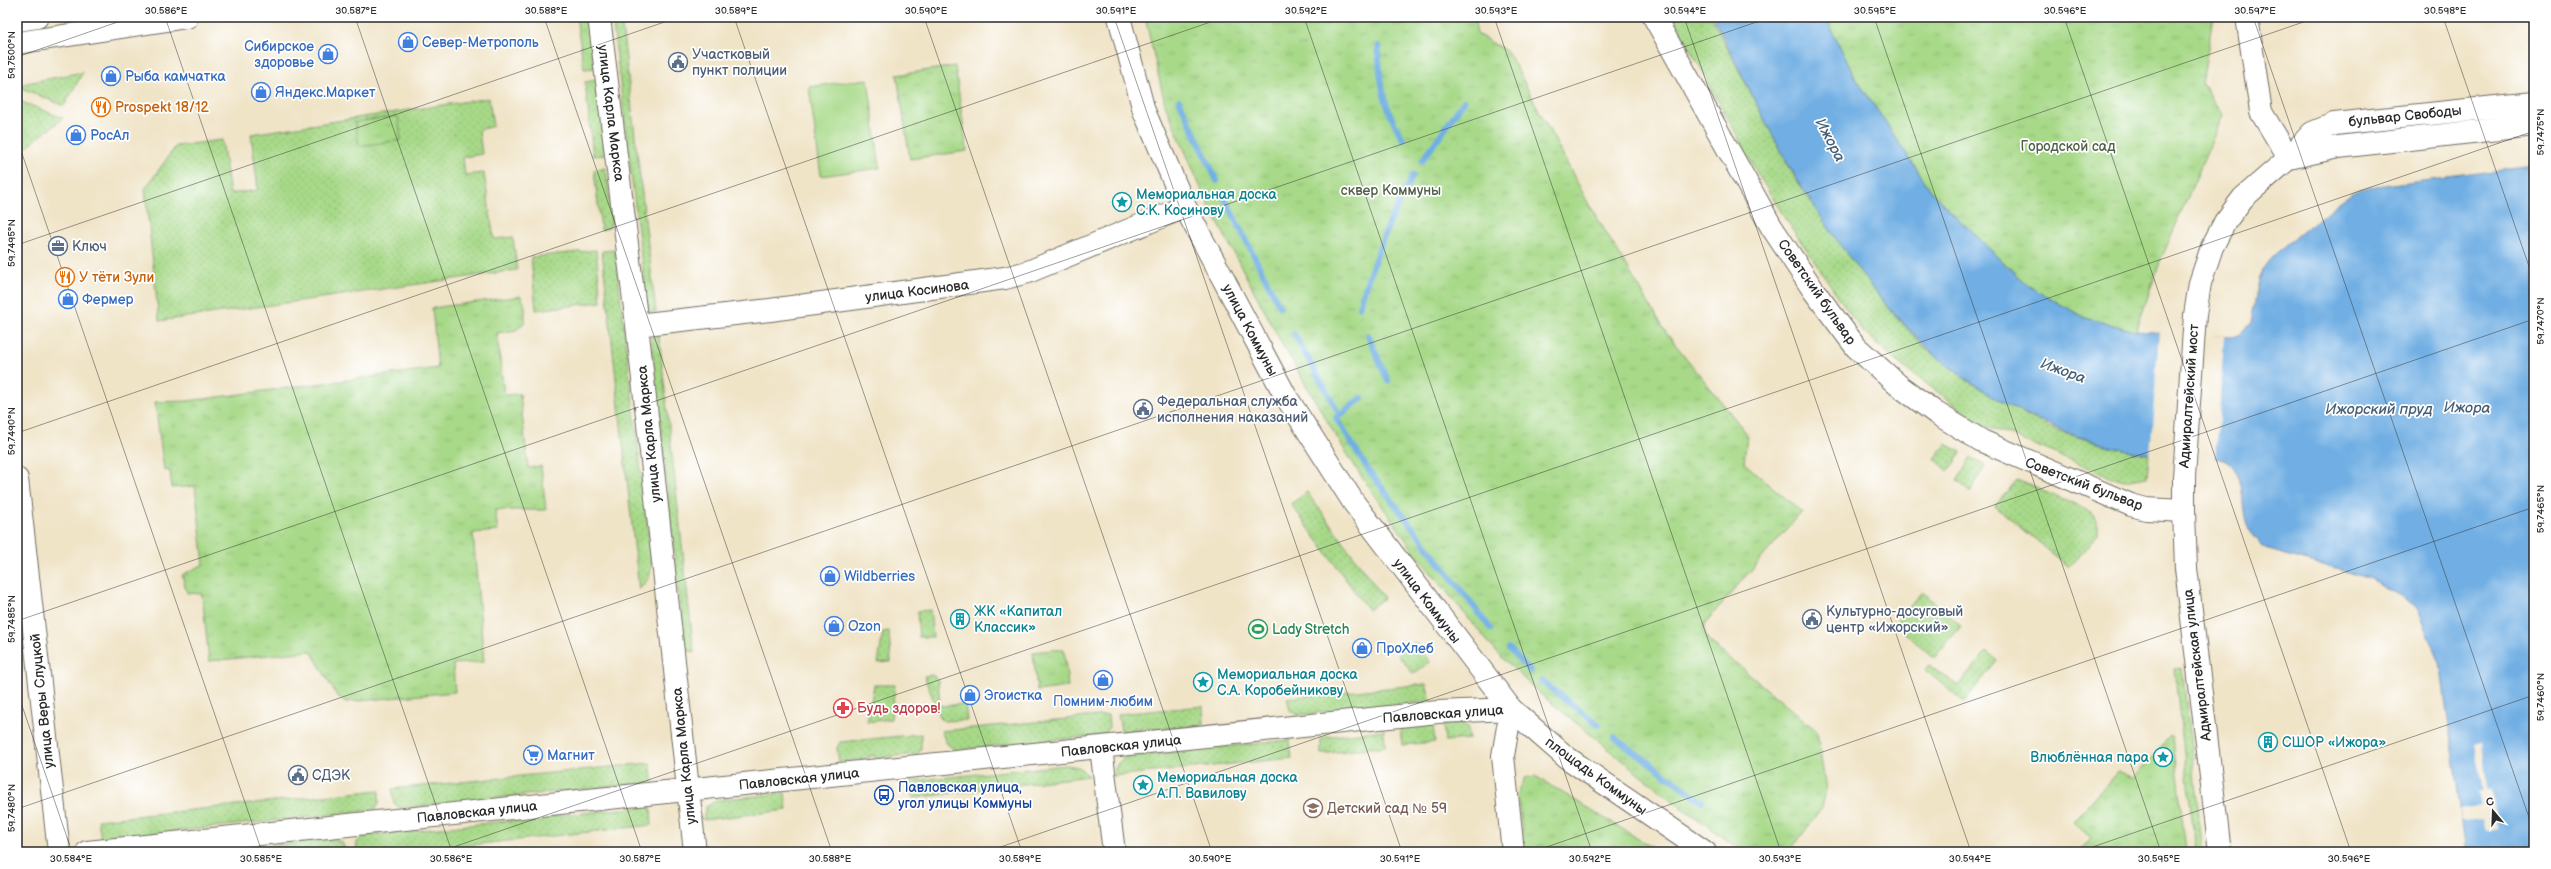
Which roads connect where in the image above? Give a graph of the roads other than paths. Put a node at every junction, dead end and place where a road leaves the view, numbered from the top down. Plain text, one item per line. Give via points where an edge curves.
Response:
1 (37, 17) edge
2 (187, 17) edge
3 (599, 17) edge
4 (1119, 17) edge
5 (1654, 17) edge
6 (2248, 17) edge
7 (17, 20) edge
8 (17, 43) edge
9 (2534, 103) edge
10 (2534, 125) edge
11 (2289, 158) junction
12 (1185, 207) junction
13 (2195, 315) joint
14 (637, 325) junction
15 (2184, 477) joint
16 (17, 479) edge
17 (2184, 511) junction
18 (1511, 709) junction
19 (1101, 748) junction
20 (688, 790) junction
21 (59, 852) edge
22 (87, 852) edge
23 (695, 852) edge
24 (1114, 852) edge
25 (1513, 852) edge
26 (1705, 852) edge
27 (2220, 852) edge

1 - 7 street
2 - 8 street
3 - 14 street, улица Карла Маркса
4 - 12 street, улица Коммуны via 1144,111
5 - 17 street, Советский бульвар via 1771,226 1814,291 1856,347 1936,413 1982,441 2131,505 2146,509
6 - 11 street via 2261,112
9 - 11 street, бульвар Свободы via 2334,124 2312,133
10 - 11 street, бульвар Свободы via 2338,147
11 - 13 street, бульвар Свободы via 2243,198 2225,222 2205,264
12 - 14 street, улица Косинова via 1028,272 1005,278
12 - 18 street, улица Коммуны via 1285,395 1329,466 1460,645
13 - 15 street, Адмиралтейский мост
14 - 20 street, улица Карла Маркса
15 - 17 street, Адмиралтейская улица
16 - 21 street, улица Веры Слуцкой
17 - 27 street, Адмиралтейская улица via 2186,568
18 - 19 street, Павловская улица via 1438,712
18 - 25 street via 1503,756
18 - 26 street, площадь Коммуны via 1566,757
19 - 20 street, Павловская улица
19 - 24 street
20 - 22 street, Павловская улица
20 - 23 street, улица Карла Маркса

